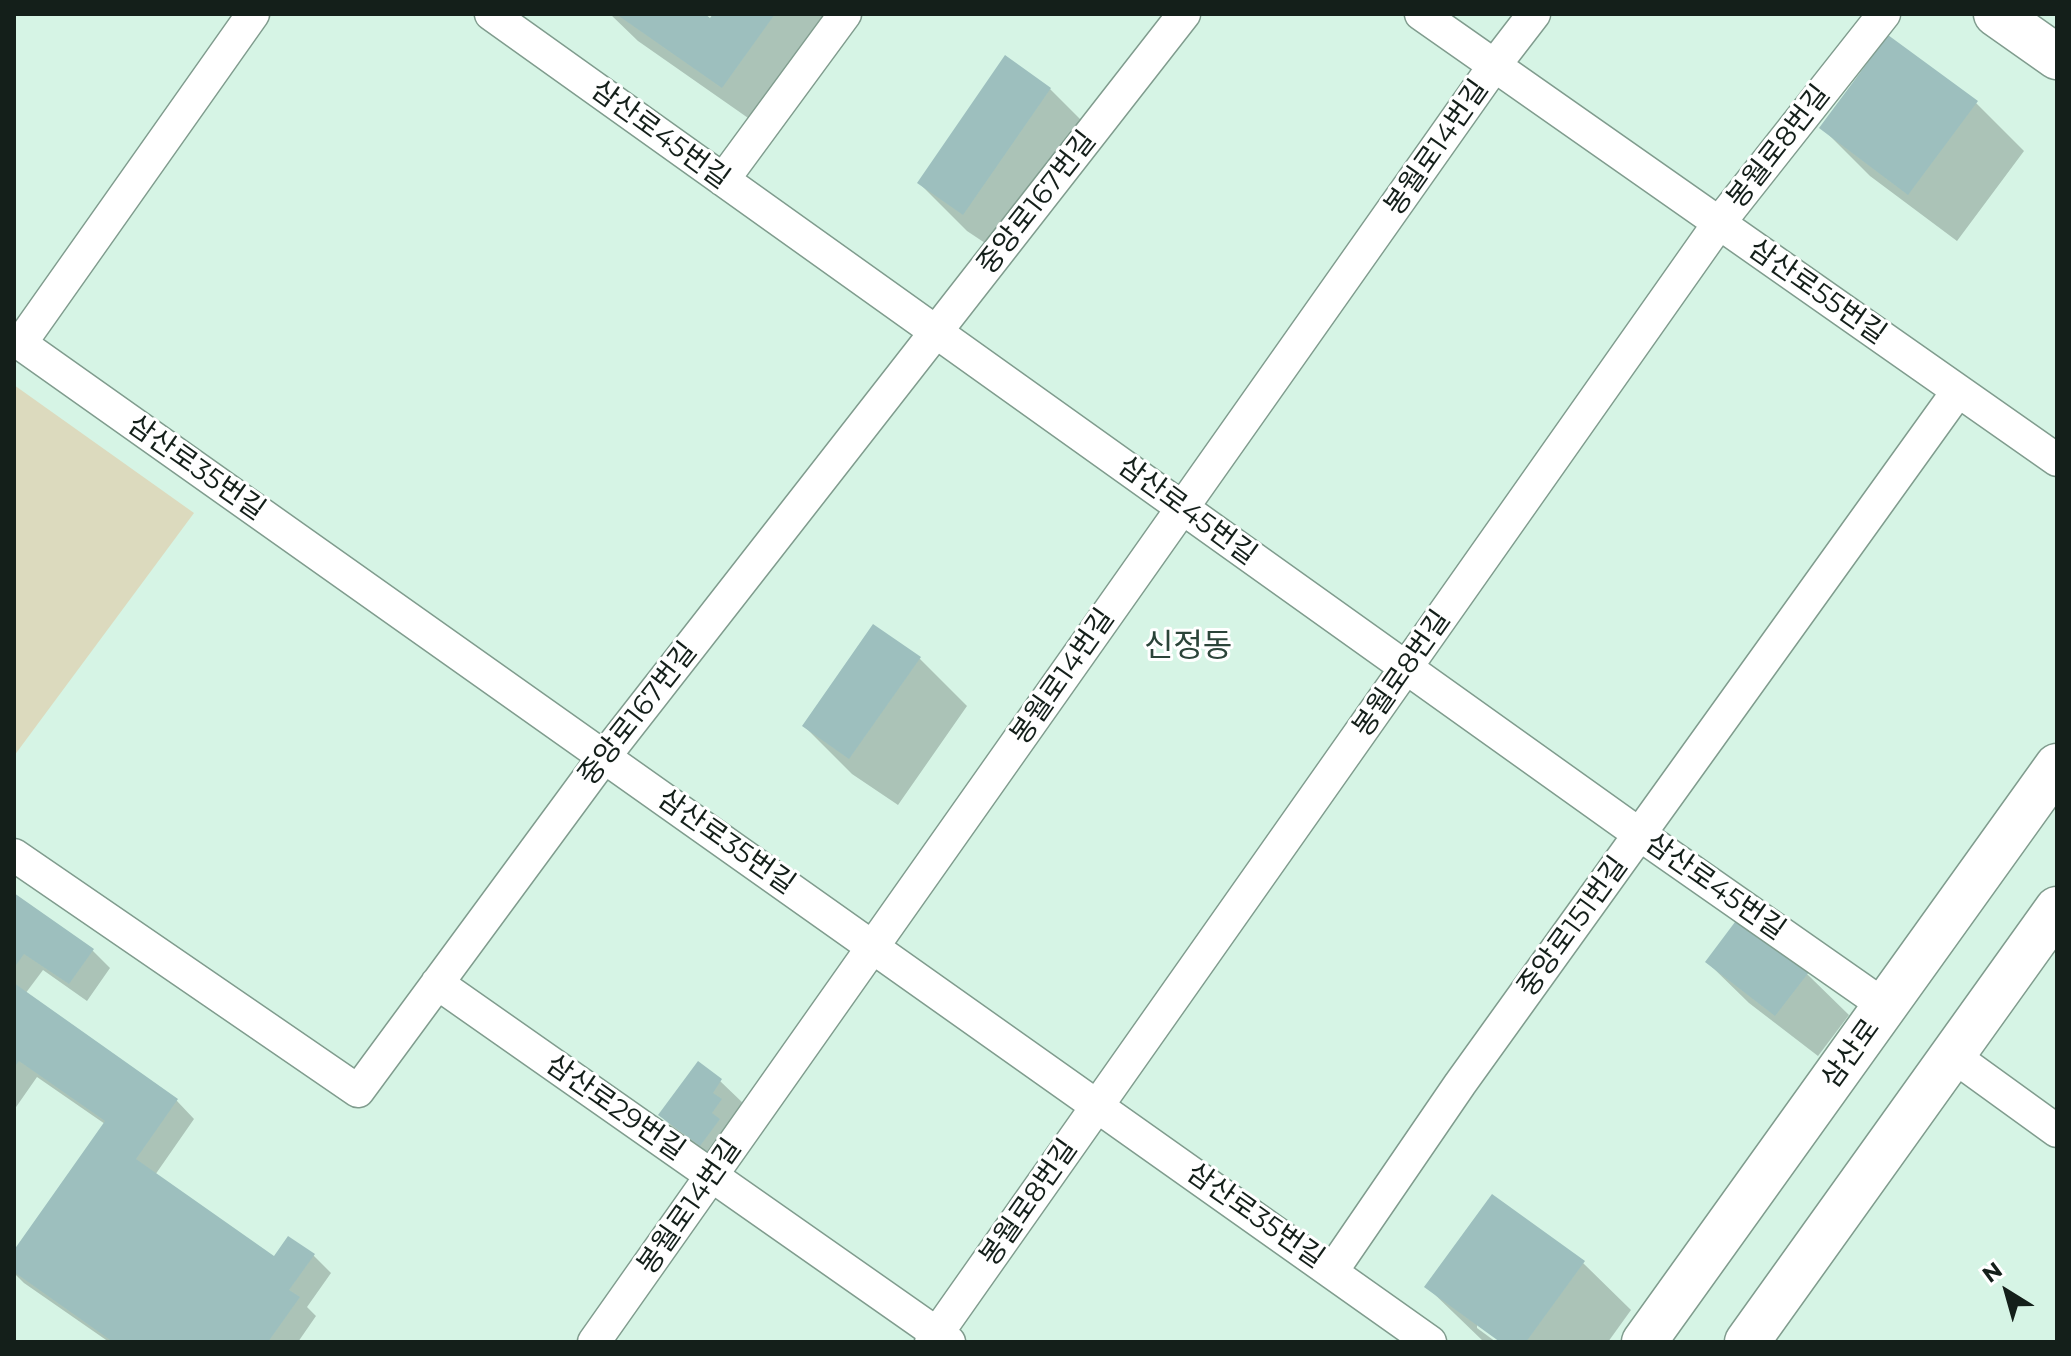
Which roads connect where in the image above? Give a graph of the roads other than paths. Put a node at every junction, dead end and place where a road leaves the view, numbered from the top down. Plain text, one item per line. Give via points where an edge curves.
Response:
1 (253, 14) edge
2 (491, 14) edge
3 (845, 14) edge
4 (1184, 14) edge
5 (1421, 14) edge
6 (1534, 14) edge
7 (1884, 14) edge
8 (1996, 14) edge
9 (2057, 57) edge
10 (1494, 66) junction
11 (723, 180) junction
12 (1719, 223) junction
13 (936, 332) junction
14 (17, 342) edge
15 (1958, 391) junction
16 (2057, 460) edge
17 (1183, 508) junction
18 (1406, 667) junction
19 (604, 757) junction
20 (2057, 766) edge
21 (1639, 834) junction
22 (14, 855) edge
23 (2057, 909) edge
24 (873, 946) junction
25 (437, 983) junction
26 (1885, 1006) junction
27 (1952, 1055) junction
28 (1098, 1105) junction
29 (2057, 1131) edge
30 (712, 1175) junction
31 (1332, 1271) junction
32 (939, 1339) edge
33 (594, 1342) edge
34 (1430, 1342) edge
35 (1644, 1342) edge
36 (1747, 1342) edge

1 - 14 street, 삼산로35번길
2 - 11 street, 삼산로45번길
3 - 11 street
4 - 13 street, 중앙로167번길
5 - 10 street, 삼산로55번길
6 - 10 street, 봉월로14번길
7 - 12 street, 봉월로8번길
8 - 9 main road
10 - 12 street, 삼산로55번길
10 - 17 street, 봉월로14번길
11 - 13 street, 삼산로45번길
12 - 15 street, 삼산로55번길
12 - 18 street, 봉월로8번길
13 - 17 street, 삼산로45번길
13 - 19 street, 중앙로167번길
14 - 19 street, 삼산로35번길
15 - 16 street, 삼산로55번길
15 - 21 street, 중앙로151번길
17 - 18 street, 삼산로45번길
17 - 24 street, 봉월로14번길
18 - 21 street, 삼산로45번길
18 - 28 street, 봉월로8번길
19 - 24 street, 삼산로35번길
19 - 25 street, 중앙로167번길
20 - 26 main road, 삼산로
21 - 26 street, 삼산로45번길
21 - 31 street, 중앙로151번길
22 - 25 street, 중앙로167번길 via 358,1091
23 - 27 main road
24 - 28 street, 삼산로35번길
24 - 30 street, 봉월로14번길
25 - 30 street, 삼산로29번길
26 - 35 main road, 삼산로
27 - 29 street
27 - 36 main road
28 - 31 street, 삼산로35번길
28 - 32 street, 봉월로8번길
30 - 32 street, 삼산로29번길
30 - 33 street, 봉월로14번길
31 - 34 street, 삼산로35번길

